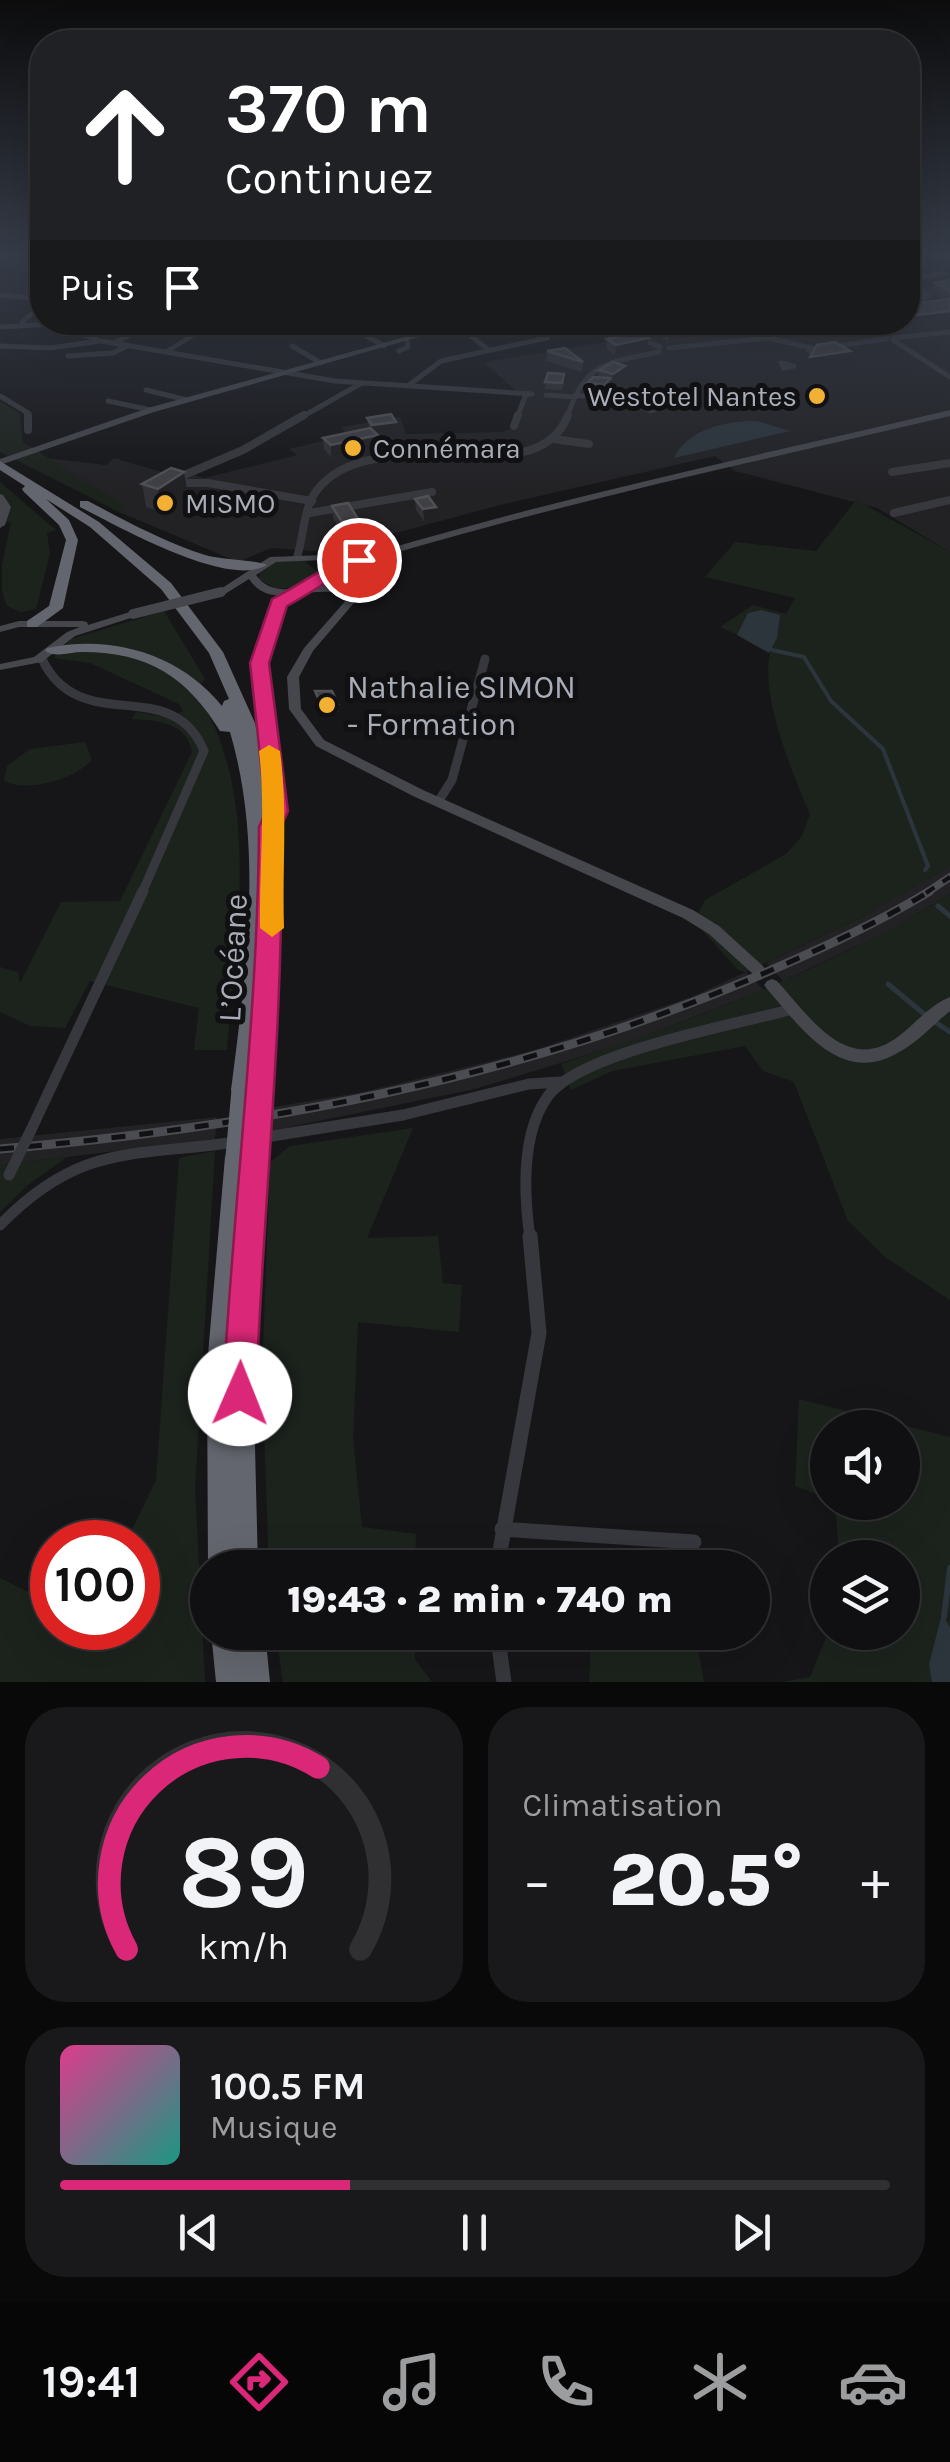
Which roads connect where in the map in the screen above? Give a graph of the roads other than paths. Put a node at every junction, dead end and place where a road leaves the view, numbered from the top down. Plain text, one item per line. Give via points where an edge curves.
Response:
1 (929, 334) edge
2 (88, 335) edge
3 (130, 335) edge
4 (194, 335) edge
5 (364, 335) edge
6 (421, 335) edge
7 (475, 335) edge
8 (638, 335) edge
9 (884, 335) edge
10 (548, 338) dead end
11 (890, 339) junction
12 (406, 340) junction
13 (101, 341) junction
14 (115, 342) junction
15 (0, 346) edge
16 (127, 346) junction
17 (292, 346) dead end
18 (384, 346) junction
19 (659, 349) junction
20 (812, 349) junction
21 (487, 350) junction
22 (399, 351) dead end
23 (166, 352) junction
24 (68, 356) dead end
25 (321, 363) junction
26 (792, 365) dead end
27 (286, 372) junction
28 (950, 376) edge
29 (361, 384) junction
30 (408, 386) junction
31 (146, 390) dead end
32 (546, 395) dead end
33 (0, 396) edge
34 (575, 396) junction
35 (187, 400) junction
36 (108, 401) dead end
37 (638, 404) dead end
38 (151, 410) junction
39 (950, 417) edge
40 (514, 426) dead end
41 (28, 430) dead end
42 (554, 438) junction
43 (589, 444) dead end
44 (950, 463) edge
45 (3, 468) edge
46 (892, 472) dead end
47 (28, 488) junction
48 (432, 492) dead end
49 (3, 499) edge
50 (950, 500) edge
51 (312, 501) junction
52 (310, 512) junction
53 (894, 513) dead end
54 (0, 524) edge
55 (414, 543) junction
56 (297, 557) junction
57 (312, 560) junction
58 (256, 571) junction
59 (323, 574) junction
60 (312, 586) junction
61 (261, 588) junction
62 (221, 592) junction
63 (292, 592) junction
64 (350, 604) junction
65 (0, 620) edge
66 (110, 620) junction
67 (14, 625) junction
68 (39, 625) junction
69 (0, 629) edge
70 (50, 651) junction
71 (486, 659) dead end
72 (0, 666) edge
73 (248, 772) junction
74 (438, 802) junction
75 (270, 827) junction
76 (758, 970) dead end
77 (772, 985) dead end
78 (950, 1003) edge
79 (794, 1009) junction
80 (561, 1082) junction
81 (251, 1088) junction
82 (244, 1156) junction
83 (4, 1181) edge
84 (0, 1225) edge
85 (502, 1529) junction
86 (694, 1542) dead end
87 (222, 1550) edge
88 (244, 1550) edge
89 (499, 1550) edge
90 (228, 1650) edge
91 (252, 1650) edge
92 (499, 1650) edge
93 (231, 1682) edge
94 (255, 1682) edge
95 (504, 1682) edge

1 - 11 street
2 - 13 street
3 - 14 street
4 - 23 street
5 - 18 street
6 - 12 street
7 - 21 street
8 - 19 street
9 - 11 street
10 - 21 street
11 - 20 street
11 - 28 street
12 - 18 street
12 - 22 street via 408,347
13 - 14 street
13 - 15 street
14 - 16 street
16 - 23 street
16 - 24 street
17 - 25 street
18 - 25 street
19 - 20 street via 769,338
19 - 34 street via 602,365 579,382
20 - 26 street
21 - 30 street via 437,363
23 - 27 street
25 - 27 street
27 - 29 street
27 - 35 street
29 - 30 street
29 - 51 street via 178,479
30 - 40 street via 529,394
31 - 35 street
32 - 34 street
33 - 41 street via 28,413
34 - 37 street
34 - 42 street
35 - 38 street
36 - 38 street
38 - 45 street via 22,454
39 - 55 street
42 - 43 street
42 - 51 street via 510,453 370,459 330,477
44 - 46 street
45 - 47 highway, L’Océane
45 - 58 highway via 175,545
45 - 75 highway, L’Océane via 118,540 195,620 243,709
47 - 68 highway via 65,523 72,546 56,608
47 - 73 highway, L’Océane via 109,543 179,614 218,679
48 - 52 street
49 - 54 street
50 - 53 street
51 - 52 street
52 - 56 street
55 - 57 main road
55 - 59 street
56 - 57 street
56 - 58 street
57 - 59 street
58 - 61 street
58 - 62 street
59 - 60 street
59 - 64 street via 352,592
60 - 63 street
60 - 64 street via 343,592
61 - 62 street
61 - 63 street
62 - 66 street, bridge
63 - 75 highway via 276,606 260,663 277,811
64 - 74 street via 301,659 292,683 294,709 333,752
65 - 67 street
66 - 68 street
66 - 70 street
67 - 68 street
67 - 69 street
68 - 70 street via 55,633
70 - 72 street
70 - 73 highway via 90,646 183,674 210,696
70 - 83 street, bridge via 49,678 71,694 181,718 199,733 204,751 96,999
71 - 74 street via 452,780
73 - 81 highway, L’Océane via 258,898
74 - 76 street via 688,914
75 - 81 highway, L’Océane via 271,949
77 - 79 street
78 - 79 street via 898,1046 865,1057 829,1045
79 - 80 street via 602,1062
80 - 84 street via 404,1115 100,1159 38,1188
80 - 85 street via 543,1108 527,1176 528,1231 542,1303
81 - 82 highway, L’Océane, bridge
82 - 87 highway, L’Océane via 219,1381
82 - 88 highway, L’Océane
85 - 86 street
85 - 89 street
90 - 93 highway
91 - 94 highway
92 - 95 street

